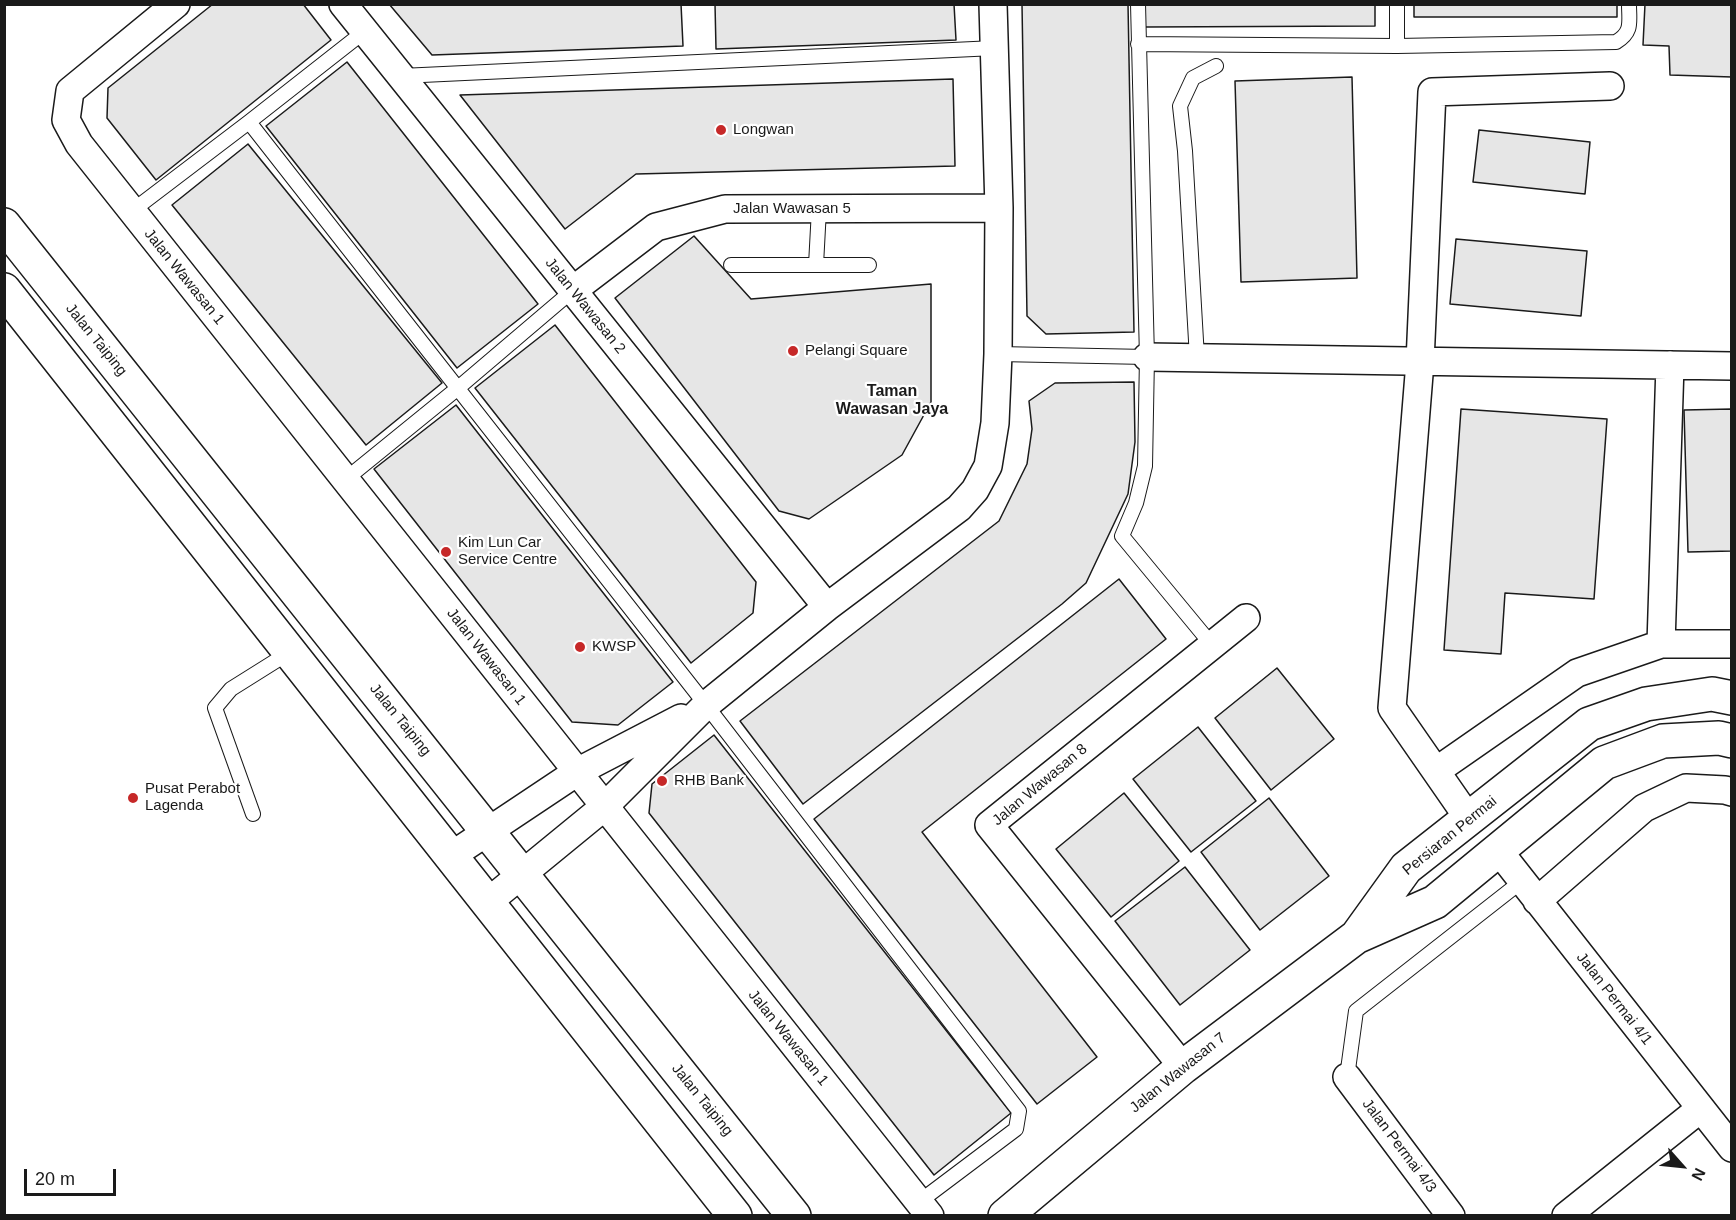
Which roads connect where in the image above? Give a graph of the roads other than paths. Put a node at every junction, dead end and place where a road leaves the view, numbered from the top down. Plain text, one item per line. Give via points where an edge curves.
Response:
1 (176, 4) edge
2 (343, 4) edge
3 (993, 4) edge
4 (1138, 4) edge
5 (1397, 4) edge
6 (1629, 4) edge
7 (365, 31) junction
8 (1138, 44) junction
9 (1397, 46) junction
10 (995, 48) junction
11 (1216, 66) dead end
12 (401, 76) junction
13 (1610, 86) dead end
14 (249, 122) junction
15 (999, 208) junction
16 (819, 209) junction
17 (132, 211) junction
18 (4, 225) edge
19 (731, 265) dead end
20 (816, 265) junction
21 (869, 265) dead end
22 (4, 290) edge
23 (572, 291) junction
24 (998, 354) junction
25 (1147, 357) junction
26 (1197, 358) junction
27 (1420, 362) junction
28 (1670, 365) junction
29 (1731, 366) edge
30 (458, 388) junction
31 (346, 479) junction
32 (827, 607) junction
33 (1246, 618) dead end
34 (1661, 644) junction
35 (1731, 644) edge
36 (1212, 645) junction
37 (290, 652) junction
38 (1731, 698) edge
39 (706, 705) junction
40 (1731, 741) edge
41 (1436, 771) junction
42 (577, 772) junction
43 (1731, 792) edge
44 (604, 807) junction
45 (252, 814) dead end
46 (1469, 819) junction
47 (488, 831) junction
48 (1498, 850) junction
49 (451, 856) junction
50 (522, 874) junction
51 (1529, 891) junction
52 (488, 902) junction
53 (1356, 937) junction
54 (1183, 1067) junction
55 (1347, 1077) joint
56 (1700, 1109) junction
57 (1731, 1148) edge
58 (924, 1209) edge
59 (735, 1215) edge
60 (794, 1215) edge
61 (1005, 1215) edge
62 (1451, 1215) edge
63 (1566, 1215) edge

1 - 17 street, Jalan Wawasan 1 via 70,91 66,120 79,144
2 - 7 street, Jalan Wawasan 2
3 - 10 street
4 - 8 lane
5 - 9 lane
6 - 9 lane via 1629,31 1616,42
7 - 12 street, Jalan Wawasan 2
7 - 14 lane
8 - 9 lane
8 - 25 lane
10 - 12 lane
10 - 15 street
11 - 26 lane via 1193,78 1180,106
12 - 23 street, Jalan Wawasan 2
13 - 27 street via 1432,92
14 - 17 lane
14 - 30 lane
15 - 16 street, Jalan Wawasan 5
15 - 24 street
16 - 20 lane
16 - 23 street, Jalan Wawasan 5 via 724,209 656,227
17 - 31 street, Jalan Wawasan 1
18 - 47 main road, Jalan Taiping
19 - 20 lane
20 - 21 lane
22 - 37 main road
23 - 30 lane
23 - 32 street, Jalan Wawasan 2
24 - 25 lane
24 - 32 street via 995,423 988,466 975,490 959,508
25 - 26 street
25 - 36 lane via 1144,466 1137,503 1122,536
26 - 27 street
27 - 28 street
27 - 41 street via 1392,708
28 - 29 street
28 - 34 street
30 - 31 lane
30 - 39 lane
31 - 42 street, Jalan Wawasan 1
32 - 39 street
33 - 36 street, Jalan Wawasan 8
34 - 35 street
34 - 41 street via 1577,673
36 - 54 street, Jalan Wawasan 8 via 989,825
37 - 45 lane via 231,689 215,708
37 - 49 main road
38 - 46 main road, Persiaran Permai via 1712,694 1646,704 1589,724
39 - 42 street
39 - 44 street
39 - 58 lane via 1019,1111 1016,1129
40 - 48 main road via 1663,741 1604,763
41 - 46 street
42 - 44 street, Jalan Wawasan 1
42 - 47 street
43 - 51 street via 1686,788 1644,808
44 - 50 street
44 - 58 street, Jalan Wawasan 1
46 - 53 main road, Persiaran Permai via 1406,868
47 - 49 street
47 - 50 main road, Jalan Taiping
48 - 51 street, Jalan Permai 4/1
48 - 53 main road via 1435,902
49 - 52 main road
50 - 52 street
50 - 60 main road, Jalan Taiping
51 - 55 lane via 1356,1011
51 - 56 street, Jalan Permai 4/1
52 - 59 main road
53 - 54 main road, Jalan Wawasan 7
54 - 61 main road, Jalan Wawasan 7
55 - 62 street, Jalan Permai 4/3
56 - 57 street, Jalan Permai 4/1
56 - 63 street

